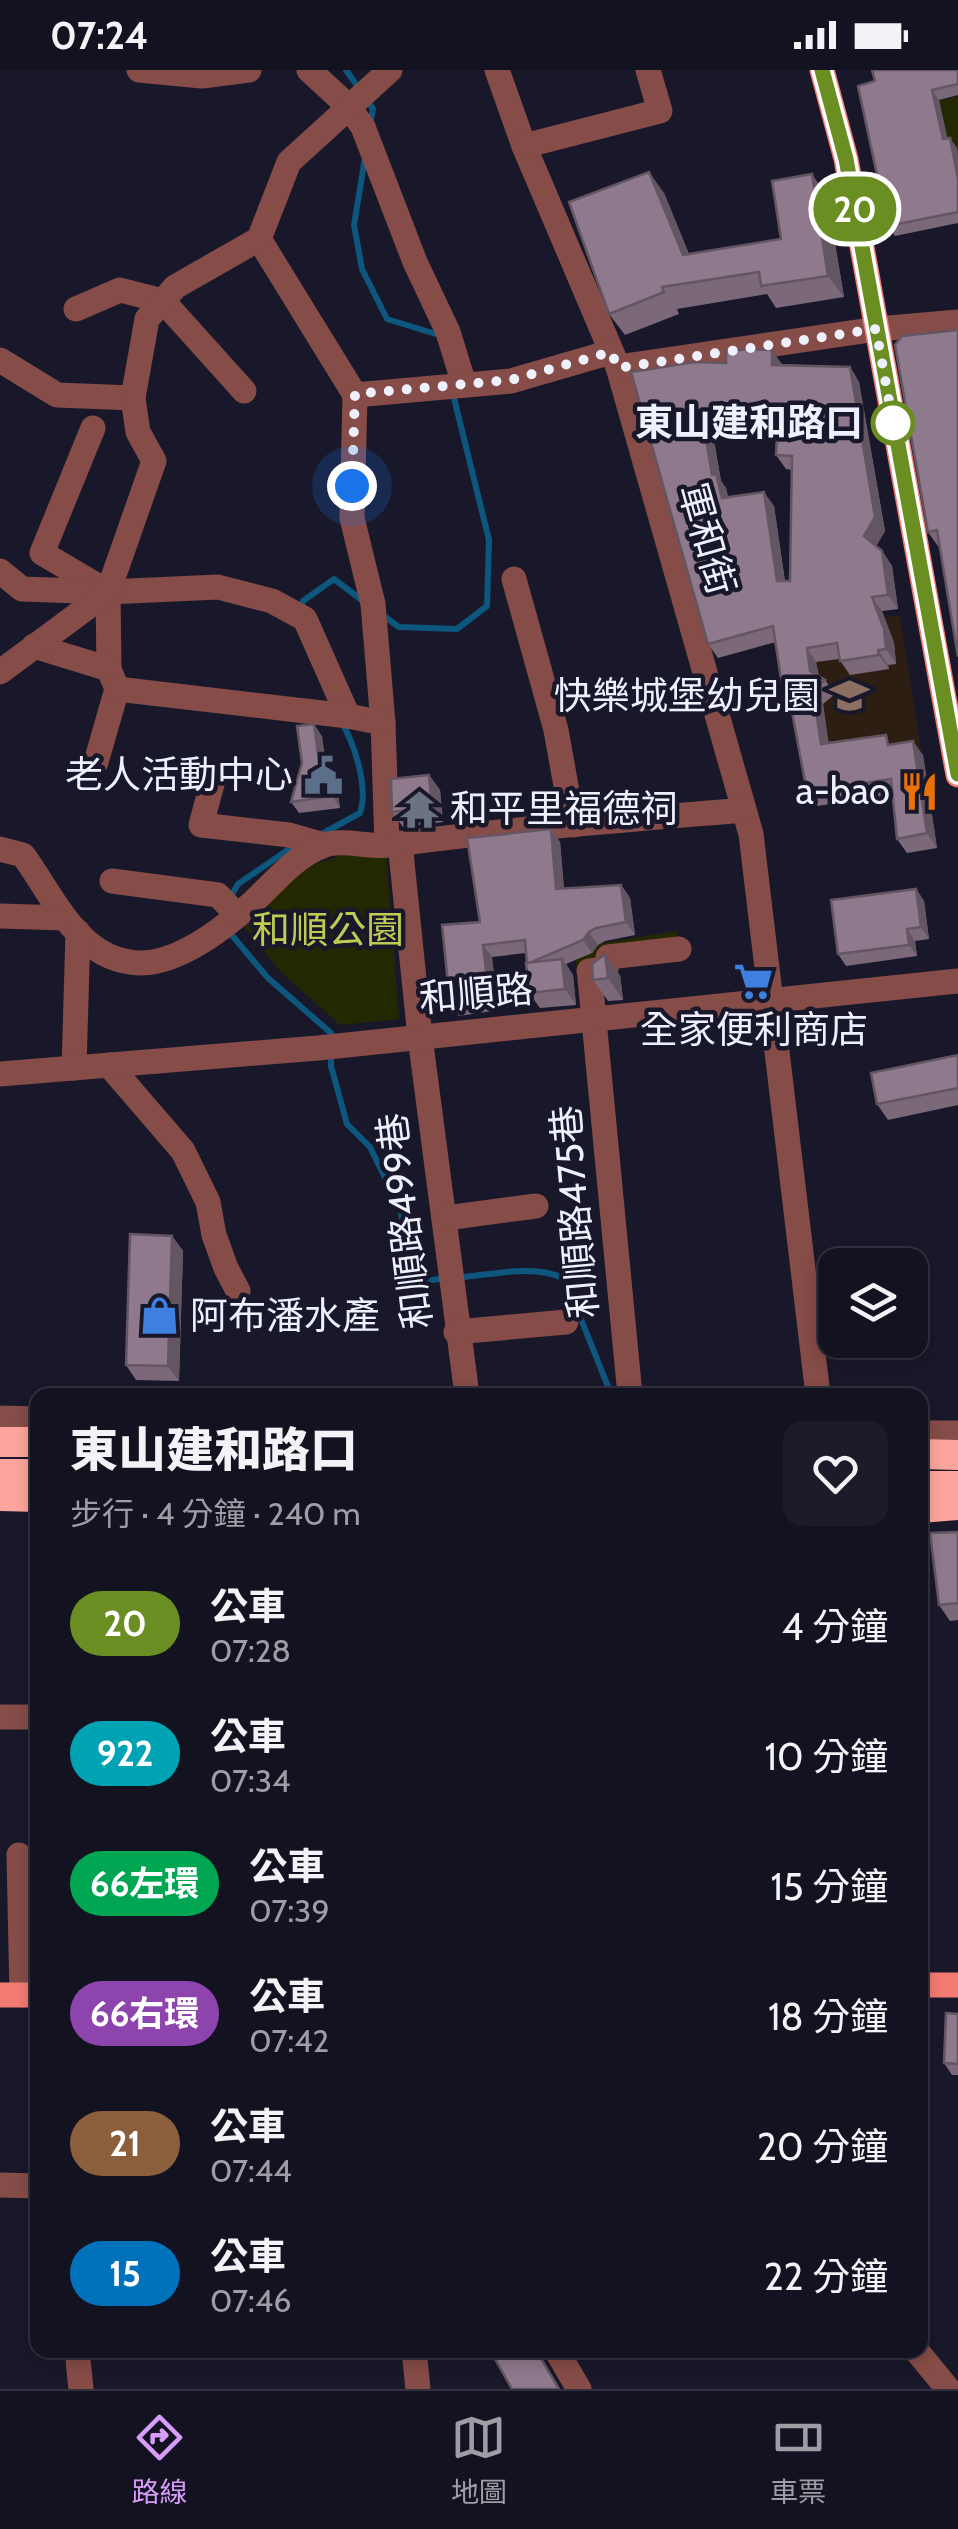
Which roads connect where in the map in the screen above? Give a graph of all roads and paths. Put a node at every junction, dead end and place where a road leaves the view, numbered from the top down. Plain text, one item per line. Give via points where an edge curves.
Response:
1 (139, 70) edge
2 (249, 70) edge
3 (309, 70) edge
4 (497, 70) edge
5 (648, 70) edge
6 (822, 70) edge
7 (367, 106) edge
8 (524, 146) junction
9 (259, 240) junction
10 (162, 302) junction
11 (76, 309) dead end
12 (958, 322) edge
13 (876, 329) junction
14 (0, 360) edge
15 (615, 360) junction
16 (449, 385) junction
17 (244, 391) dead end
18 (355, 394) junction
19 (133, 398) junction
20 (93, 428) dead end
21 (0, 571) edge
22 (514, 579) dead end
23 (108, 592) junction
24 (34, 646) junction
25 (0, 672) edge
26 (113, 679) junction
27 (328, 714) junction
28 (383, 723) junction
29 (96, 762) dead end
30 (215, 772) dead end
31 (958, 775) edge
32 (744, 810) junction
33 (573, 825) junction
34 (309, 841) junction
35 (393, 844) junction
36 (0, 849) edge
37 (112, 881) dead end
38 (231, 908) junction
39 (0, 916) edge
40 (71, 925) junction
41 (678, 948) dead end
42 (958, 982) edge
43 (774, 1002) junction
44 (595, 1021) junction
45 (420, 1037) junction
46 (109, 1065) junction
47 (74, 1068) junction
48 (0, 1074) edge
49 (536, 1206) dead end
50 (446, 1218) junction
51 (238, 1291) dead end
52 (566, 1322) dead end
53 (456, 1332) junction
54 (466, 1388) edge
55 (629, 1388) edge
56 (817, 1388) edge
57 (0, 1418) edge
58 (30, 1419) edge
59 (928, 1433) edge
60 (958, 1433) edge
61 (0, 1442) edge
62 (30, 1442) edge
63 (928, 1454) edge
64 (958, 1455) edge
65 (0, 1474) edge
66 (30, 1474) edge
67 (0, 1484) edge
68 (30, 1484) edge
69 (928, 1486) edge
70 (958, 1486) edge
71 (0, 1496) edge
72 (30, 1496) edge
73 (928, 1501) edge
74 (958, 1503) edge
75 (928, 1507) edge
76 (0, 1717) edge
77 (30, 1717) edge
78 (18, 1855) dead end
79 (928, 1985) edge
80 (958, 1985) edge
81 (20, 1995) edge
82 (0, 2185) edge
83 (30, 2186) edge
84 (78, 2358) edge
85 (415, 2358) edge
86 (561, 2358) edge
87 (923, 2358) edge
88 (82, 2389) edge
89 (418, 2389) edge
90 (579, 2389) edge
91 (948, 2389) edge

1 - 2 street via 202,76
3 - 7 street
4 - 8 street, 軍和街
5 - 8 street via 660,111
6 - 13 main road via 846,159
7 - 9 street via 290,162
7 - 16 street via 414,262 448,332
8 - 15 street, 軍和街
9 - 10 street via 176,287
9 - 18 street
10 - 11 street via 120,290
10 - 17 street
10 - 19 street via 148,319
12 - 13 street
13 - 15 street
13 - 31 main road
14 - 19 street via 57,395
15 - 16 street
15 - 32 street, 軍和街
16 - 18 street
18 - 28 street, 和順路499巷 via 352,518 374,614
19 - 23 street via 138,432 154,461
20 - 23 street via 42,553
21 - 23 street via 22,589
22 - 33 street via 556,730
23 - 24 street
23 - 26 street
23 - 27 street via 218,587 272,601 305,619
24 - 25 street
24 - 26 street
26 - 27 street
26 - 29 street
27 - 28 street
28 - 35 street, 和順路499巷
30 - 34 street via 201,825
32 - 33 street
32 - 43 street, 軍和街
33 - 35 street
34 - 35 street
34 - 38 street via 294,862
35 - 45 street, 和順路499巷
36 - 40 street via 23,855
37 - 38 street
38 - 40 street via 176,954 141,963 102,954
39 - 40 street
40 - 47 street
41 - 44 street, 和順路475巷 via 608,958 606,969 589,971
42 - 43 street, 和順路
43 - 44 street, 和順路
43 - 56 street, 軍和街
44 - 45 street, 和順路
44 - 55 street, 和順路475巷
45 - 46 street, 和順路
45 - 50 street, 和順路499巷
46 - 47 street, 和順路
46 - 51 street via 184,1150
47 - 48 street, 和順路
49 - 50 street
50 - 53 street, 和順路499巷
52 - 53 street
53 - 54 street, 和順路499巷
57 - 58 street
59 - 60 street
61 - 62 highway
63 - 64 highway
65 - 66 highway
67 - 68 street
69 - 70 highway
71 - 72 highway
73 - 74 street
74 - 75 highway
76 - 77 street
78 - 81 street
79 - 80 main road
82 - 83 street
84 - 88 street
85 - 89 street
86 - 90 street
87 - 91 street

